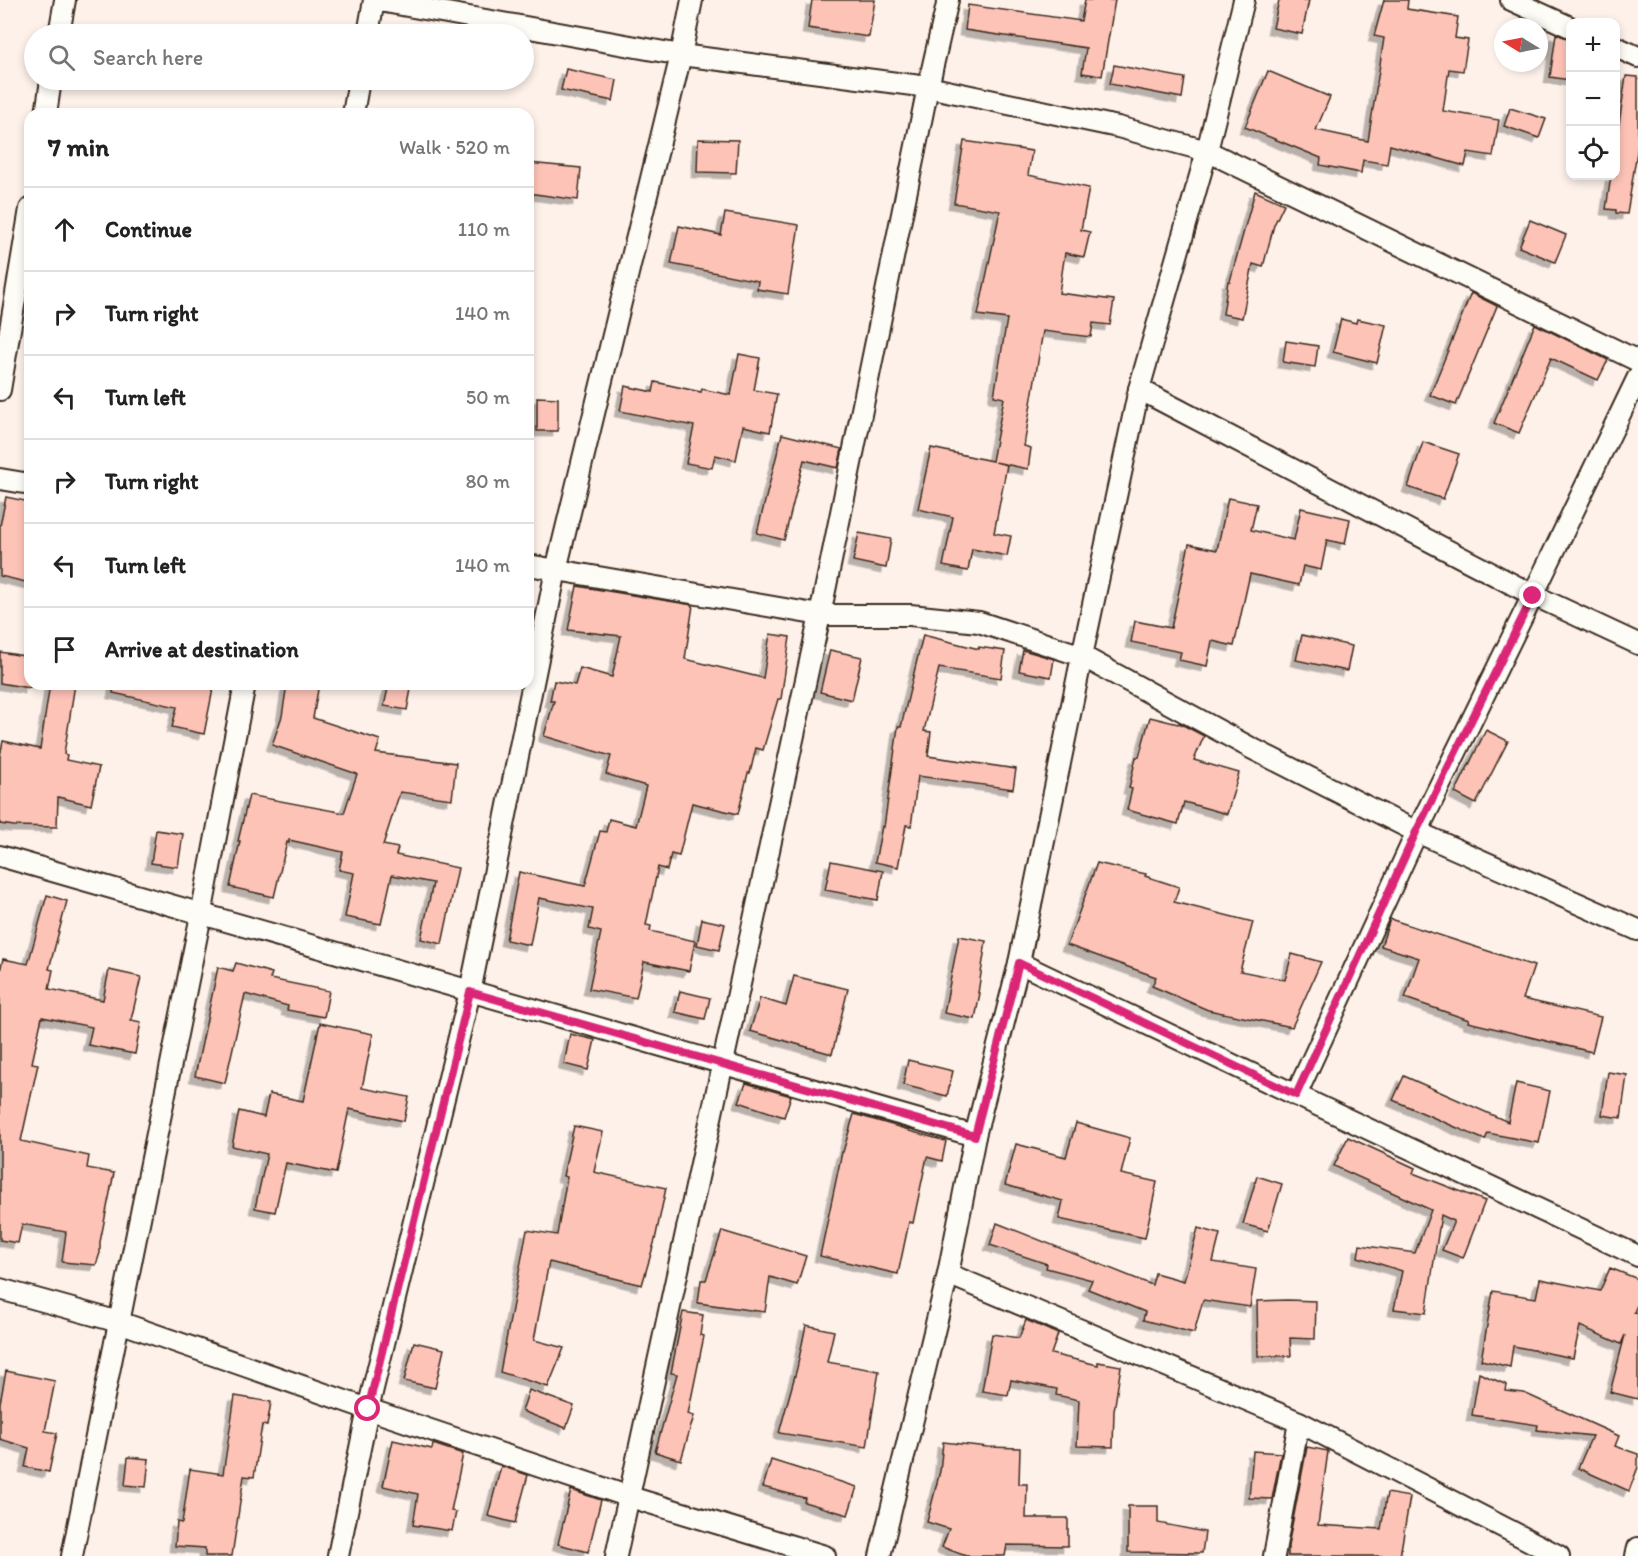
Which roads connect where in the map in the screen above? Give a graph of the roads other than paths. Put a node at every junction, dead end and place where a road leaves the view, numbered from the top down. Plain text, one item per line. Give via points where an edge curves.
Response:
1 (64, 0) edge
2 (374, 0) edge
3 (692, 0) edge
4 (948, 0) edge
5 (1244, 0) edge
6 (1511, 0) edge
7 (60, 24) edge
8 (370, 24) edge
9 (506, 24) edge
10 (1566, 25) edge
11 (534, 29) edge
12 (1620, 49) edge
13 (681, 56) junction
14 (1638, 57) edge
15 (928, 87) junction
16 (50, 90) edge
17 (357, 90) edge
18 (47, 108) edge
19 (354, 108) edge
20 (1207, 151) junction
21 (24, 245) edge
22 (1638, 361) edge
23 (1638, 377) edge
24 (1139, 389) junction
25 (0, 390) edge
26 (0, 479) edge
27 (24, 483) edge
28 (534, 566) edge
29 (556, 570) junction
30 (1533, 596) junction
31 (820, 615) junction
32 (1638, 644) edge
33 (1082, 656) junction
34 (534, 678) edge
35 (244, 690) edge
36 (532, 690) edge
37 (1416, 832) junction
38 (0, 856) edge
39 (201, 915) junction
40 (1638, 930) edge
41 (1019, 963) junction
42 (470, 992) junction
43 (723, 1064) junction
44 (1296, 1095) junction
45 (975, 1136) junction
46 (1638, 1256) edge
47 (948, 1274) junction
48 (0, 1289) edge
49 (119, 1322) junction
50 (368, 1409) junction
51 (1299, 1422) junction
52 (630, 1497) junction
53 (1638, 1548) edge
54 (72, 1556) edge
55 (338, 1556) edge
56 (616, 1556) edge
57 (825, 1556) edge
58 (880, 1556) edge
59 (1275, 1556) edge
60 (1559, 1556) edge
61 (1636, 1556) edge

1 - 7 street
2 - 8 street
2 - 9 street
3 - 13 street
4 - 15 street
5 - 20 street
6 - 10 street
11 - 13 street
12 - 14 street
13 - 15 street
13 - 29 street
15 - 20 street via 1118,127
15 - 31 street
16 - 18 street
17 - 19 street
20 - 22 street
20 - 24 street
21 - 25 street
23 - 30 street
24 - 30 street
24 - 33 street
26 - 27 street
28 - 29 street
29 - 31 street
29 - 34 street
30 - 32 street
30 - 37 street
31 - 33 street via 910,615 979,622
31 - 43 street
33 - 37 street
33 - 41 street
35 - 39 street
36 - 42 street
37 - 40 street
37 - 44 street
38 - 39 street
39 - 42 street
39 - 49 street
41 - 44 street
41 - 45 street
42 - 43 street
42 - 50 street
43 - 45 street
43 - 52 street
44 - 46 street
45 - 47 street
47 - 51 street
47 - 58 street
48 - 49 street
49 - 50 street
49 - 54 street
50 - 52 street
50 - 55 street
51 - 59 street
51 - 60 street
52 - 56 street
52 - 57 street
53 - 61 street

